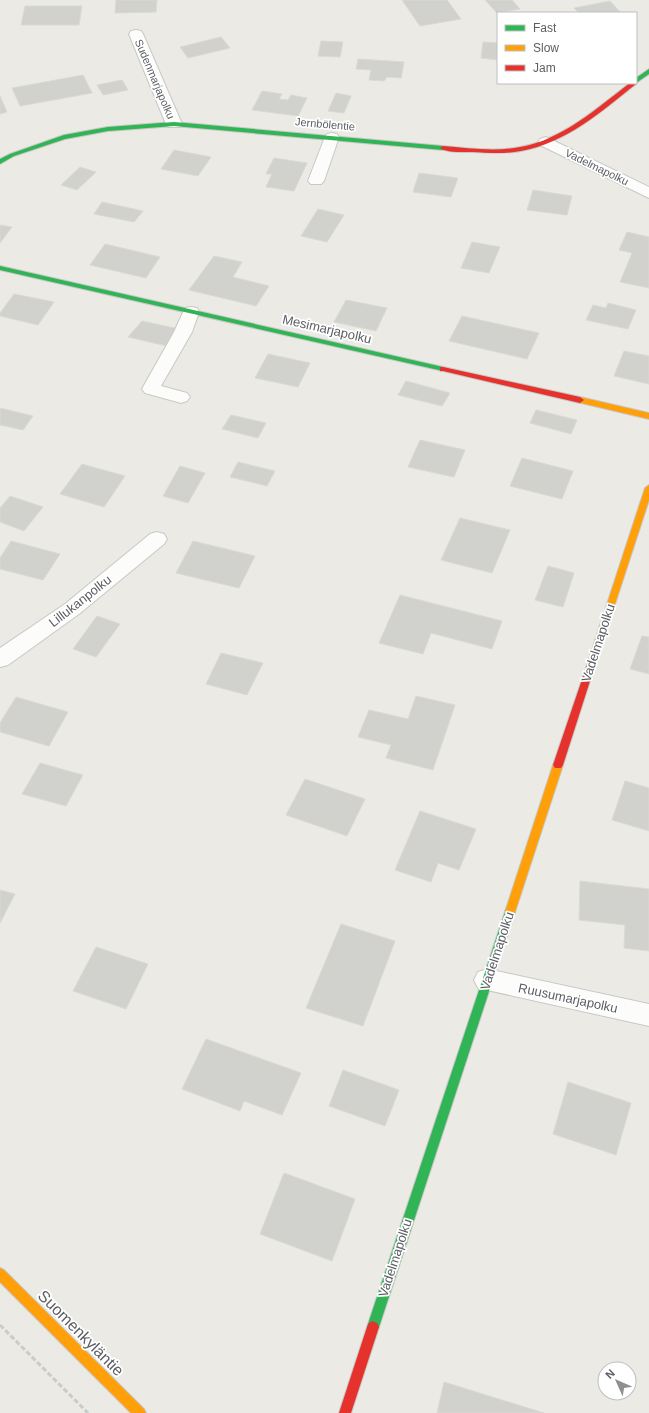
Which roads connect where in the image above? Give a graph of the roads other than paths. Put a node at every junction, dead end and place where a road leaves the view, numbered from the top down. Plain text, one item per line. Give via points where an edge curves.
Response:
1 (136, 34) dead end
2 (649, 71) edge
3 (637, 80) edge
4 (633, 84) edge
5 (174, 124) junction
6 (332, 137) junction
7 (546, 142) junction
8 (0, 162) edge
9 (316, 181) dead end
10 (649, 192) edge
11 (0, 268) edge
12 (191, 312) junction
13 (181, 397) dead end
14 (649, 416) edge
15 (649, 488) edge
16 (157, 539) dead end
17 (0, 659) edge
18 (487, 980) junction
19 (649, 1015) edge
20 (0, 1274) edge
21 (140, 1413) edge
22 (345, 1413) edge

1 - 5 street, Sudenmarjapolku
2 - 3 street
4 - 7 street, Jernbölentie via 582,124
5 - 6 street, Jernbölentie
5 - 8 street, Jernbölentie via 108,129 64,137 12,155
6 - 7 street, Jernbölentie via 464,150 521,149
6 - 9 lane
7 - 10 street, Vadelmapolku
11 - 12 street, Mesimarjapolku
12 - 13 lane via 183,332 151,390
12 - 14 street, Mesimarjapolku
15 - 18 street, Vadelmapolku
16 - 17 street, Lillukanpolku via 72,609
18 - 19 street, Ruusumarjapolku
18 - 22 street, Vadelmapolku
20 - 21 street, Suomenkyläntie

